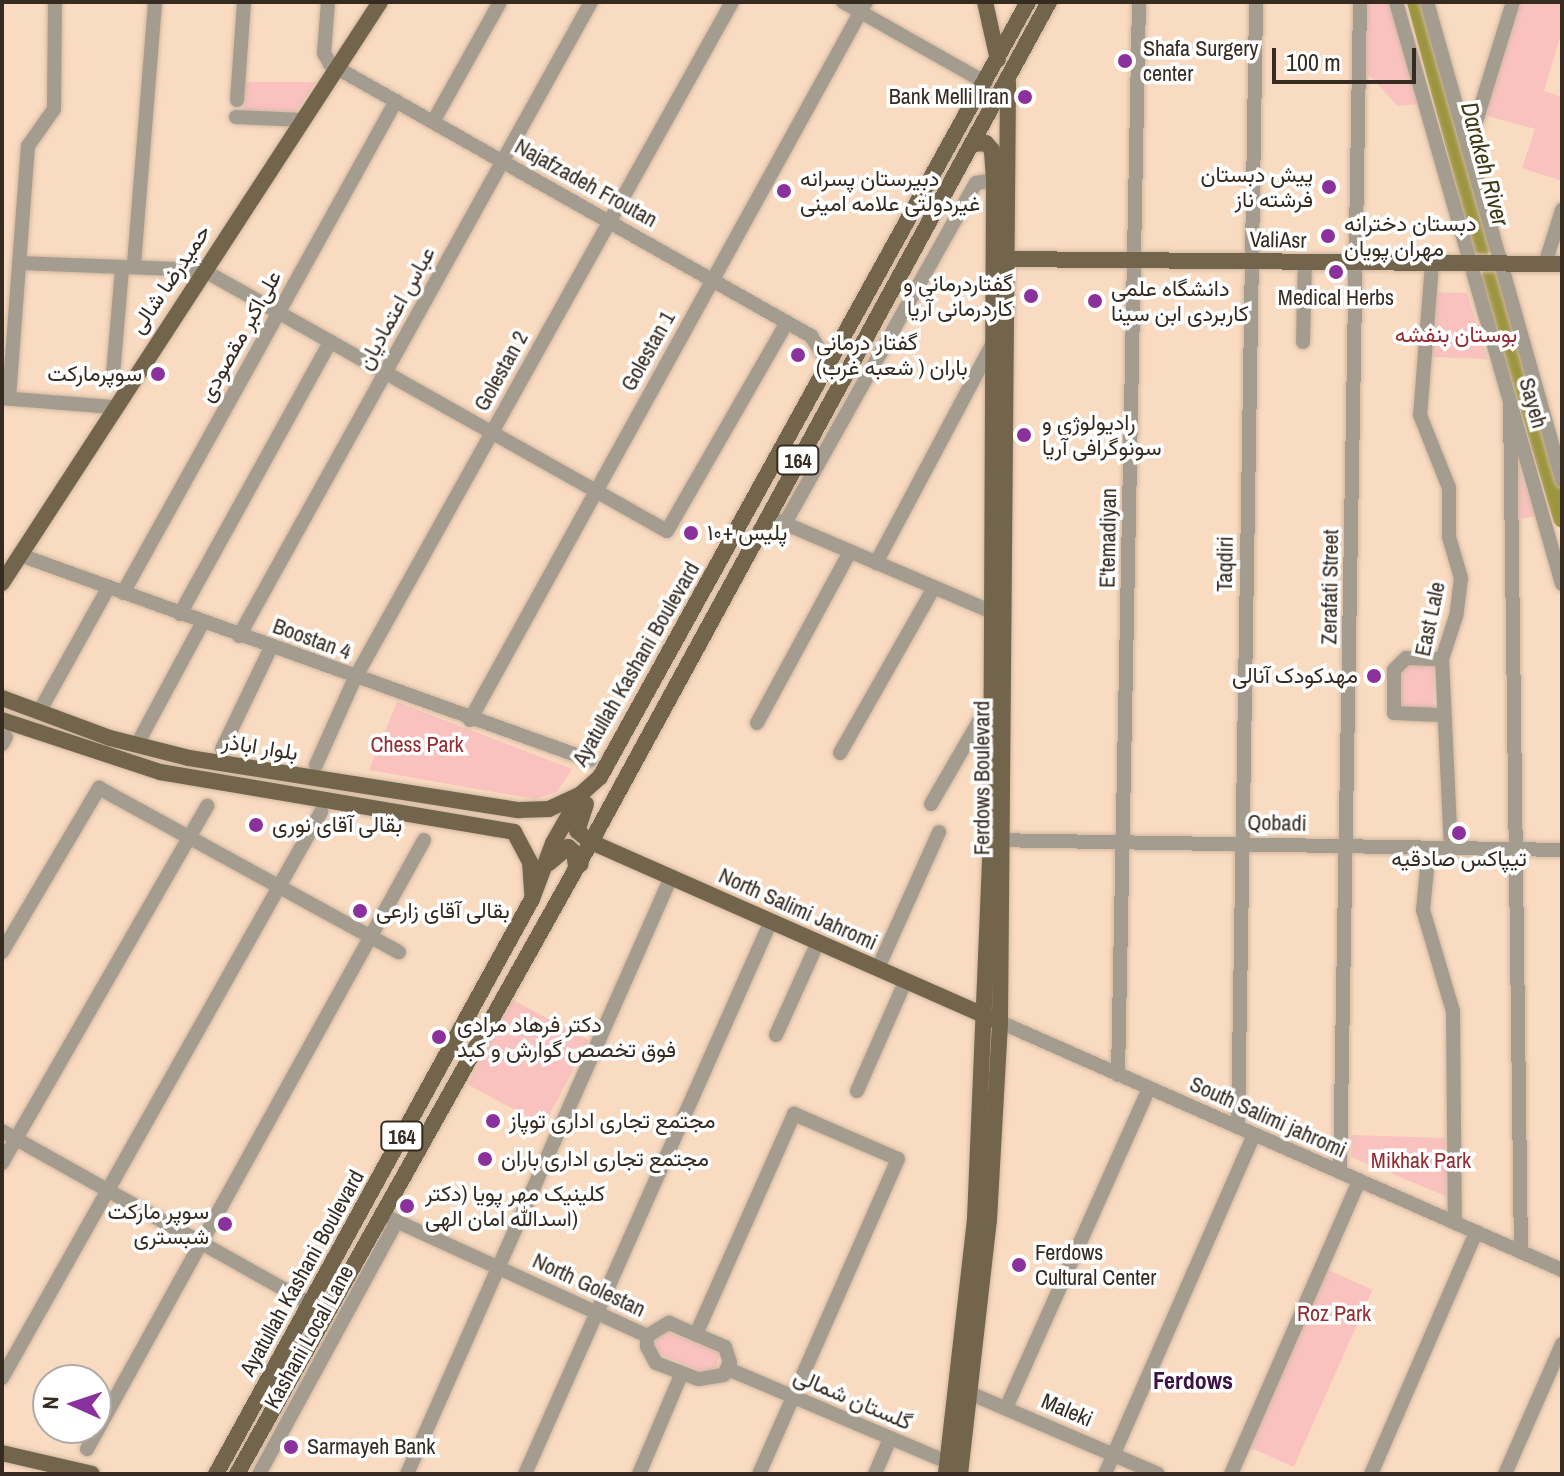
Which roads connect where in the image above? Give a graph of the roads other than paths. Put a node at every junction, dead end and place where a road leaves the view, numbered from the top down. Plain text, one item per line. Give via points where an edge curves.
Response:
1 (55, 2) edge
2 (155, 2) edge
3 (244, 2) edge
4 (328, 2) edge
5 (380, 2) edge
6 (500, 2) edge
7 (591, 2) edge
8 (732, 2) edge
9 (843, 2) edge
10 (985, 2) edge
11 (1028, 2) edge
12 (1049, 2) edge
13 (1139, 2) edge
14 (1256, 2) edge
15 (1360, 2) edge
16 (1396, 2) edge
17 (1427, 2) edge
18 (1513, 2) edge
19 (863, 7) edge
20 (998, 60) junction
21 (339, 69) junction
22 (1008, 80) junction
23 (986, 83) junction
24 (237, 100) dead end
25 (396, 101) junction
26 (236, 117) dead end
27 (303, 120) junction
28 (433, 122) junction
29 (1008, 131) junction
30 (973, 144) junction
31 (1468, 148) junction
32 (992, 150) junction
33 (503, 162) junction
34 (994, 180) junction
35 (1562, 210) edge
36 (609, 222) junction
37 (1002, 259) junction
38 (1136, 261) junction
39 (1252, 262) junction
40 (1305, 262) junction
41 (19, 263) junction
42 (1358, 263) junction
43 (1432, 264) junction
44 (1472, 264) junction
45 (1501, 264) junction
46 (1554, 264) edge
47 (128, 266) junction
48 (203, 270) junction
49 (712, 280) junction
50 (278, 313) junction
51 (787, 322) junction
52 (811, 336) junction
53 (844, 338) junction
54 (1001, 340) junction
55 (330, 342) junction
56 (1303, 342) dead end
57 (829, 365) junction
58 (385, 373) junction
59 (113, 374) dead end
60 (6, 398) edge
61 (1510, 403) junction
62 (112, 407) junction
63 (492, 433) junction
64 (1562, 480) edge
65 (596, 491) junction
66 (768, 515) junction
67 (785, 523) junction
68 (850, 552) junction
69 (20, 555) junction
70 (876, 563) junction
71 (2, 583) edge
72 (1562, 584) edge
73 (933, 589) junction
74 (116, 590) junction
75 (180, 614) junction
76 (999, 616) junction
77 (203, 622) junction
78 (239, 636) junction
79 (271, 647) junction
80 (1442, 659) junction
81 (355, 678) junction
82 (998, 697) junction
83 (2, 698) edge
84 (43, 705) dead end
85 (1440, 715) junction
86 (2, 720) edge
87 (470, 720) junction
88 (757, 723) dead end
89 (141, 737) dead end
90 (222, 749) dead end
91 (840, 753) dead end
92 (590, 760) dead end
93 (316, 765) dead end
94 (600, 777) junction
95 (581, 794) junction
96 (931, 804) dead end
97 (207, 806) dead end
98 (519, 810) junction
99 (321, 812) dead end
100 (514, 832) junction
101 (939, 832) dead end
102 (189, 836) junction
103 (424, 840) dead end
104 (998, 840) junction
105 (591, 842) junction
106 (1123, 843) junction
107 (1243, 845) junction
108 (1347, 846) junction
109 (1429, 848) junction
110 (1451, 848) junction
111 (1515, 849) junction
112 (1562, 850) edge
113 (625, 857) junction
114 (576, 866) junction
115 (546, 867) junction
116 (671, 877) junction
117 (276, 886) junction
118 (532, 899) junction
119 (771, 921) junction
120 (367, 935) junction
121 (818, 942) junction
122 (2, 952) edge
123 (399, 952) dead end
124 (878, 968) junction
125 (906, 980) junction
126 (993, 1019) junction
127 (776, 1035) dead end
128 (1118, 1075) junction
129 (1149, 1088) junction
130 (857, 1091) dead end
131 (1238, 1127) junction
132 (2, 1131) edge
133 (1254, 1135) junction
134 (16, 1138) junction
135 (2, 1163) edge
136 (1340, 1172) junction
137 (1359, 1181) junction
138 (106, 1189) junction
139 (381, 1214) junction
140 (397, 1221) junction
141 (1455, 1223) junction
142 (1476, 1232) junction
143 (199, 1241) junction
144 (1521, 1252) junction
145 (498, 1267) junction
146 (1562, 1270) edge
147 (310, 1304) junction
148 (597, 1312) junction
149 (697, 1332) junction
150 (647, 1336) junction
151 (1562, 1344) edge
152 (728, 1369) junction
153 (681, 1375) junction
154 (2, 1378) edge
155 (964, 1391) junction
156 (793, 1396) junction
157 (1006, 1408) junction
158 (890, 1438) junction
159 (87, 1449) dead end
160 (2, 1453) edge
161 (1114, 1455) junction
162 (953, 1470) edge
163 (92, 1474) edge
164 (216, 1474) edge
165 (237, 1474) edge
166 (259, 1474) edge
167 (407, 1474) edge
168 (525, 1474) edge
169 (639, 1474) edge
170 (759, 1474) edge
171 (875, 1474) edge
172 (1105, 1474) edge
173 (1158, 1474) edge
174 (1231, 1474) edge
175 (1371, 1474) edge
176 (1505, 1474) edge

1 - 41 street via 54,109 28,146
2 - 47 street
3 - 24 street
4 - 21 street via 324,53
5 - 21 main road, حمیدرضا شالی
6 - 28 street
7 - 33 street, عباس اعتمادیان
8 - 36 street, Golestan 2
9 - 19 street
10 - 20 main road
11 - 20 main road, Ayatullah Kashani Boulevard / 164
12 - 22 main road, Ayatullah Kashani Boulevard / 164
13 - 38 street, E'temadiyan
14 - 39 street, Taqdiri
15 - 42 street, Zerafati Street
16 - 44 street, Sayeh
17 - 31 street
18 - 31 street
19 - 23 street
19 - 49 street, Golestan 1
20 - 23 main road, Ayatullah Kashani Boulevard / 164
21 - 25 street, Najafzadeh Froutan
21 - 27 main road, حمیدرضا شالی
22 - 29 main road, Ferdows Boulevard
22 - 30 main road, Ayatullah Kashani Boulevard / 164
23 - 53 main road, Ayatullah Kashani Boulevard / 164
25 - 28 street, Najafzadeh Froutan
25 - 50 street, علی‌اکبر مقصودی
26 - 27 street
27 - 48 main road, حمیدرضا شالی
28 - 33 street, Najafzadeh Froutan
29 - 32 main road via 994,127
29 - 37 main road, Ferdows Boulevard
30 - 32 main road via 986,143
30 - 66 main road, Ayatullah Kashani Boulevard / 164
31 - 45 street
32 - 34 main road, Ferdows Boulevard
33 - 36 street, Najafzadeh Froutan
33 - 58 street, عباس اعتمادیان
34 - 37 main road, Ferdows Boulevard
34 - 67 street via 976,183
35 - 46 street
36 - 49 street, Najafzadeh Froutan
36 - 63 street, Golestan 2
37 - 38 main road, ValiAsr
37 - 54 main road, Ferdows Boulevard
38 - 39 main road, ValiAsr
38 - 106 street, E'temadiyan
39 - 40 main road, ValiAsr
39 - 107 street, Taqdiri
40 - 42 main road, ValiAsr
40 - 56 street
41 - 47 street
41 - 60 street
42 - 43 main road, ValiAsr
42 - 108 street, Zerafati Street
43 - 44 main road, ValiAsr
43 - 80 street, East Lale via 1420,415 1449,488 1449,537 1461,578
44 - 45 main road, ValiAsr
44 - 61 street, Sayeh
45 - 46 main road, ValiAsr
45 - 64 street
47 - 48 street
47 - 59 street
48 - 50 street
48 - 62 main road, حمیدرضا شالی
49 - 51 street, Najafzadeh Froutan
49 - 65 street, Golestan 1
50 - 55 street
50 - 74 street, علی‌اکبر مقصودی
51 - 52 street, Najafzadeh Froutan
51 - 65 street via 669,531
52 - 53 street, Najafzadeh Froutan
52 - 57 street, Najafzadeh Froutan
53 - 57 main road, Ayatullah Kashani Boulevard / 164
54 - 70 street
54 - 76 main road, Ferdows Boulevard
55 - 58 street
55 - 75 street
57 - 94 main road, Ayatullah Kashani Boulevard / 164
58 - 63 street
58 - 78 street, عباس اعتمادیان
60 - 62 street
61 - 72 street, Sayeh
61 - 111 street
62 - 69 main road, حمیدرضا شالی
63 - 65 street
63 - 81 street, Golestan 2
65 - 87 street, Golestan 1
66 - 67 street
66 - 105 main road, Ayatullah Kashani Boulevard / 164
67 - 68 street
68 - 70 street
68 - 88 street
69 - 71 main road, حمیدرضا شالی
69 - 74 street, Boostan 4
70 - 73 street
73 - 76 street
73 - 91 street
74 - 75 street, Boostan 4
74 - 84 street, علی‌اکبر مقصودی
75 - 77 street, Boostan 4
76 - 82 main road, Ferdows Boulevard
77 - 78 street, Boostan 4
77 - 89 street
78 - 79 street, Boostan 4
79 - 81 street, Boostan 4
79 - 90 street
80 - 85 street, East Lale
80 - 85 street via 1406,658 1394,670 1394,713
81 - 87 street, Boostan 4
81 - 93 street, Golestan 2
82 - 96 street
82 - 104 main road, Ferdows Boulevard
83 - 98 main road, بلوار اباذر via 158,751
85 - 110 street, East Lale
86 - 100 main road, بلوار اباذر via 160,772
87 - 92 street, Boostan 4
94 - 95 main road, Ayatullah Kashani Boulevard / 164
94 - 105 main road via 577,824 580,836
95 - 98 main road, بلوار اباذر via 549,809
95 - 115 main road, Ayatullah Kashani Boulevard / 164
97 - 102 street
98 - 100 main road via 525,822
99 - 117 street
100 - 118 main road via 530,862
101 - 124 street
102 - 117 street
102 - 122 street via 99,788
102 - 134 street
103 - 120 street
104 - 106 street, Qobadi
104 - 126 main road, Ferdows Boulevard
105 - 113 main road, North Salimi Jahromi
105 - 114 main road, Ayatullah Kashani Boulevard / 164
106 - 107 street, Qobadi
106 - 128 street, E'temadiyan
107 - 108 street, Qobadi
107 - 131 street, Taqdiri
108 - 109 street, Qobadi
108 - 136 street, Zerafati Street
109 - 110 street, Qobadi
109 - 141 street via 1423,910 1453,1011
110 - 111 street, Qobadi
111 - 112 street, Qobadi
111 - 144 street
113 - 114 main road via 605,854
113 - 116 main road, North Salimi Jahromi
114 - 115 main road via 574,852 566,847
114 - 139 main road, Ayatullah Kashani Boulevard / 164
115 - 118 main road, Ayatullah Kashani Boulevard / 164
116 - 119 main road, North Salimi Jahromi
116 - 145 street
117 - 120 street
117 - 138 street
118 - 147 main road, Ayatullah Kashani Boulevard / 164
119 - 121 main road, North Salimi Jahromi
119 - 148 street
120 - 123 street
120 - 143 street
121 - 124 main road, North Salimi Jahromi
121 - 127 street
124 - 125 main road, North Salimi Jahromi
125 - 126 main road, North Salimi Jahromi
125 - 130 street
126 - 128 street, South Salimi jahromi
126 - 155 main road, Ferdows Boulevard
128 - 129 street, South Salimi jahromi
129 - 131 street, South Salimi jahromi
129 - 157 street
131 - 133 street, South Salimi jahromi
132 - 134 street
133 - 136 street, South Salimi jahromi
133 - 161 street
134 - 135 street
134 - 138 street
136 - 137 street, South Salimi jahromi
137 - 141 street, South Salimi jahromi
137 - 174 street
138 - 143 street
138 - 154 street
139 - 140 street, North Golestan
139 - 165 main road, Ayatullah Kashani Boulevard / 164
140 - 145 street, North Golestan
140 - 166 street, Kashani Local Lane
141 - 142 street, South Salimi jahromi
142 - 144 street, South Salimi jahromi
142 - 175 street
143 - 147 street
143 - 159 street
144 - 146 street, South Salimi jahromi
145 - 148 street, North Golestan
145 - 167 street
147 - 164 main road, Ayatullah Kashani Boulevard / 164
148 - 150 street, North Golestan
148 - 168 street
149 - 150 street via 669,1323
149 - 152 street via 725,1347
149 - 156 street via 794,1114 898,1159
150 - 153 street via 650,1355
151 - 176 street
152 - 153 street via 713,1380
152 - 156 street, گلستان شمالی
153 - 169 street
155 - 157 street, Maleki
155 - 162 main road, Ferdows Boulevard
156 - 158 street, گلستان شمالی
156 - 170 street
157 - 161 street, Maleki
158 - 162 street, گلستان شمالی
158 - 171 street
160 - 163 main road
161 - 172 street
161 - 173 street, Maleki

